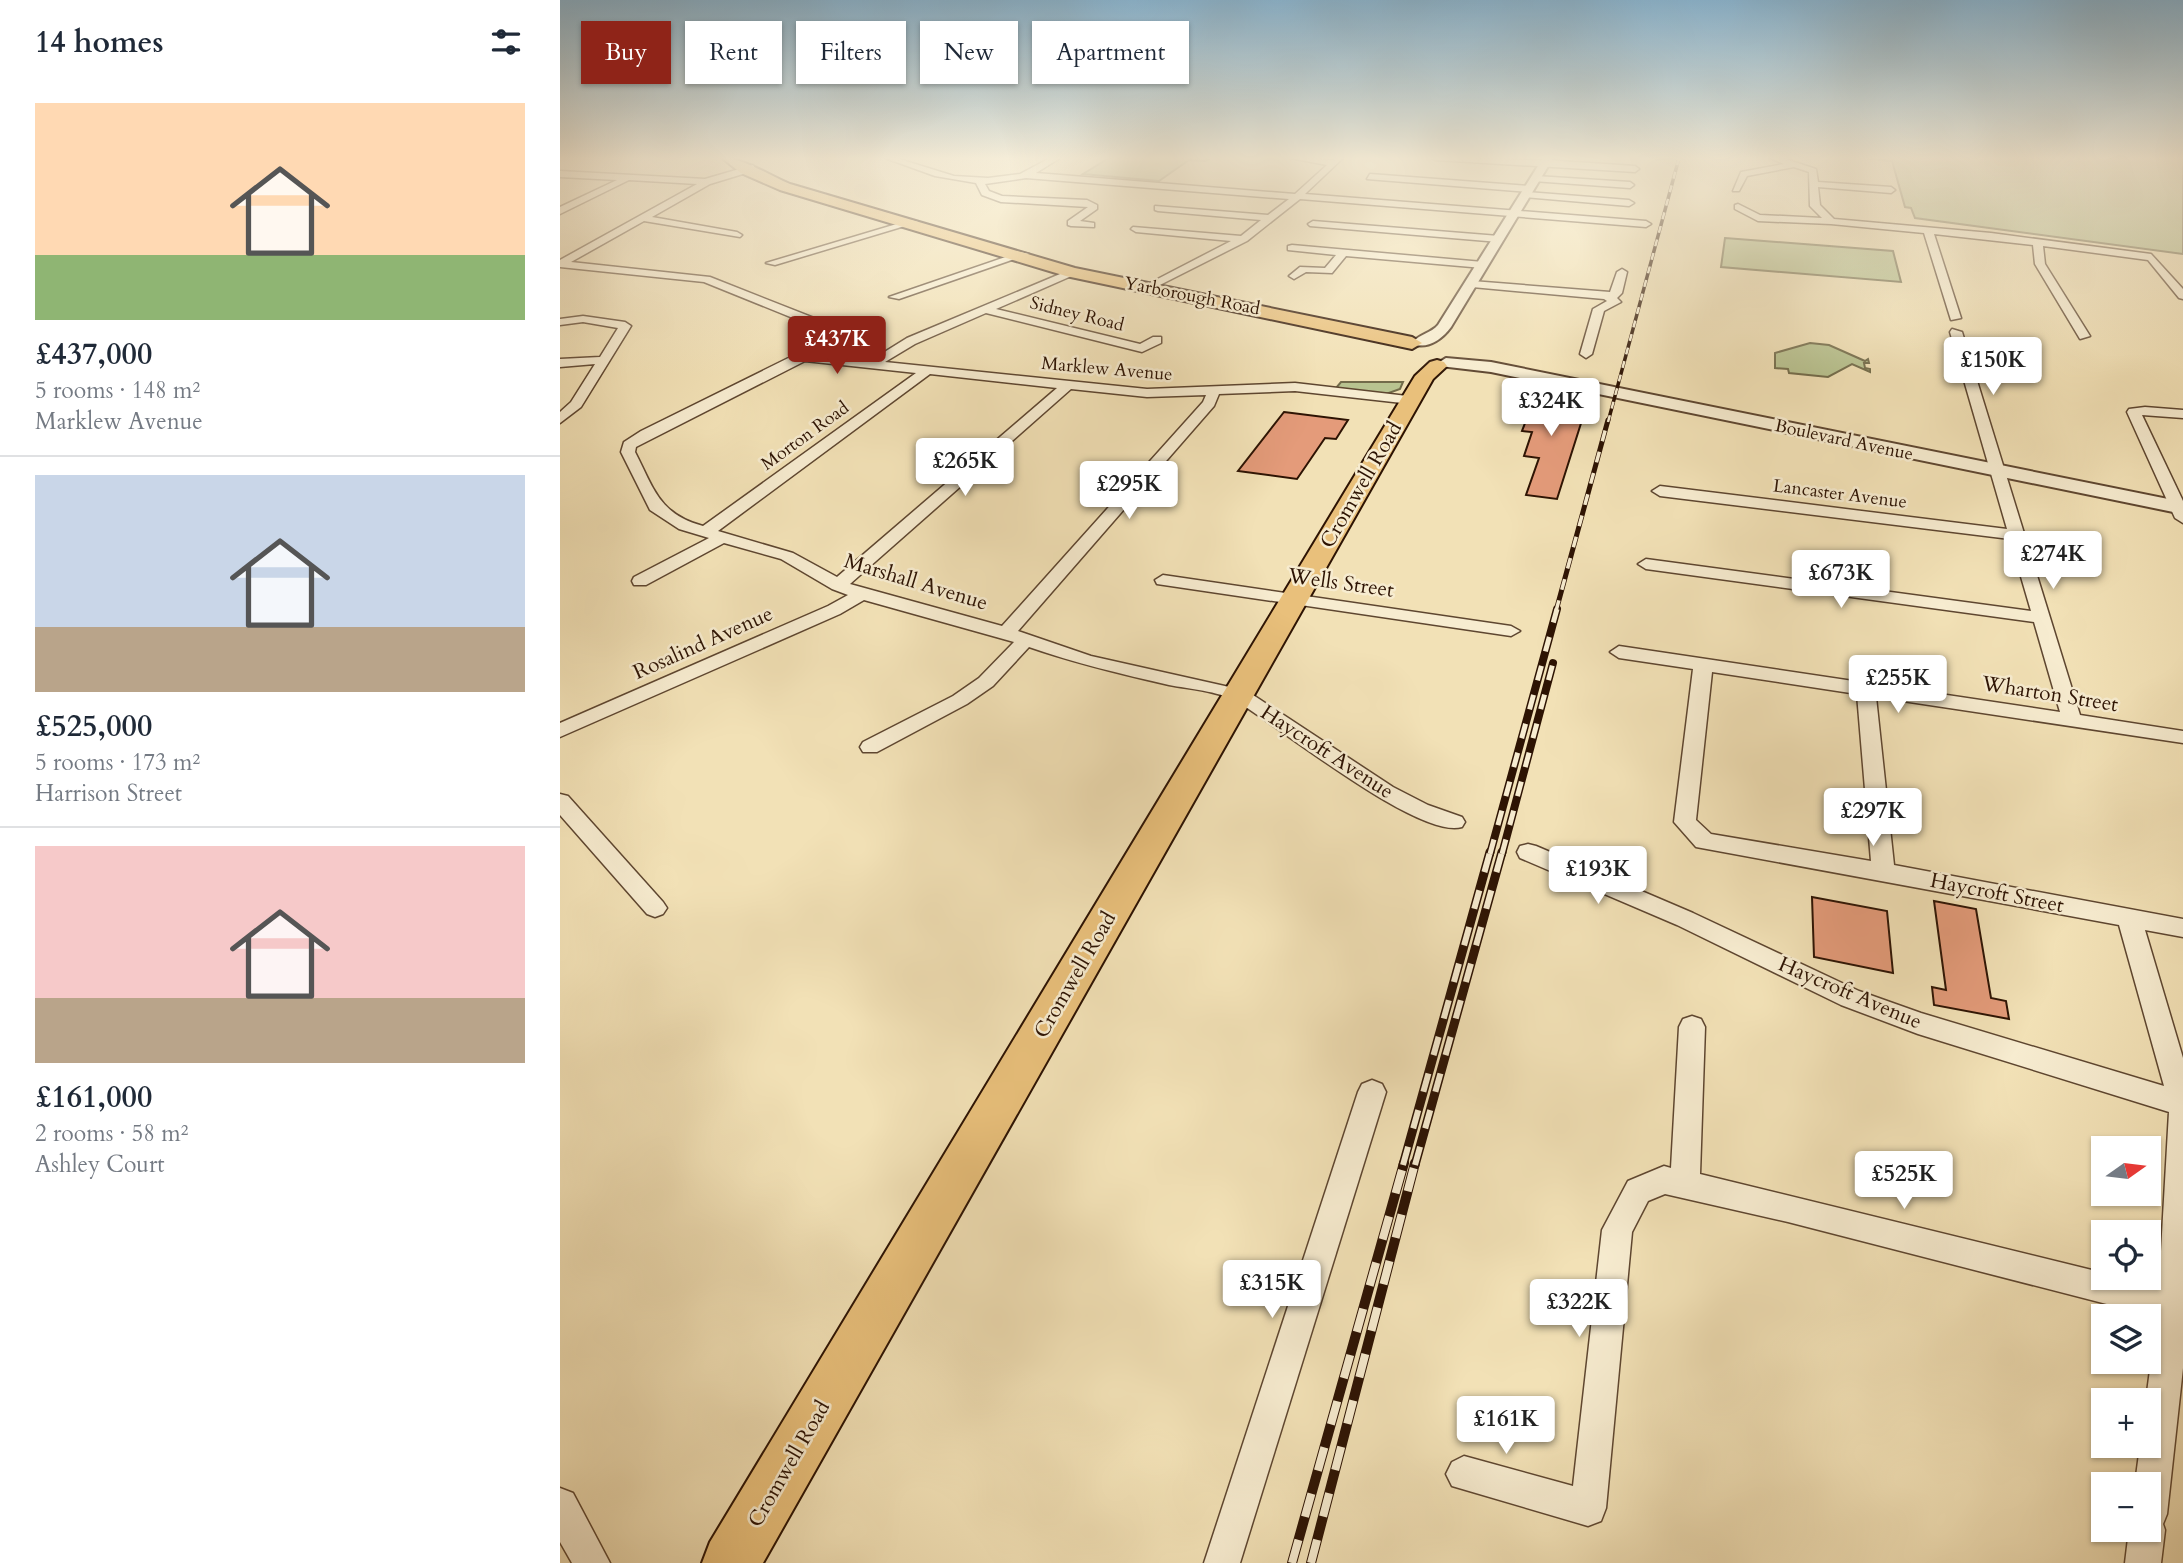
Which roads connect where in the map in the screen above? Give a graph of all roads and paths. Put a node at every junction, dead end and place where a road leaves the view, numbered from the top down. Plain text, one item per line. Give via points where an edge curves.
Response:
1 (620, 231) edge
2 (715, 231) edge
3 (882, 231) edge
4 (937, 231) edge
5 (1157, 231) edge
6 (1254, 231) edge
7 (1399, 231) edge
8 (1504, 231) edge
9 (1928, 231) joint
10 (737, 235) dead end
11 (1243, 239) junction
12 (1499, 239) junction
13 (2038, 242) junction
14 (1292, 248) dead end
15 (1343, 253) junction
16 (1020, 255) junction
17 (771, 263) dead end
18 (560, 264) edge
19 (1483, 265) junction
20 (1622, 271) dead end
21 (1072, 272) junction
22 (1294, 276) dead end
23 (1472, 284) junction
24 (1150, 287) junction
25 (1602, 296) junction
26 (2183, 296) edge
27 (895, 297) dead end
28 (988, 310) junction
29 (560, 322) edge
30 (2084, 336) dead end
31 (1157, 340) dead end
32 (1586, 354) dead end
33 (802, 358) junction
34 (1427, 359) junction
35 (604, 360) junction
36 (560, 363) edge
37 (874, 363) junction
38 (928, 370) junction
39 (1068, 385) junction
40 (1213, 392) junction
41 (2183, 414) edge
42 (560, 419) edge
43 (1997, 472) junction
44 (1660, 491) dead end
45 (2181, 511) edge
46 (712, 535) junction
47 (2016, 535) junction
48 (1646, 564) dead end
49 (1163, 580) dead end
50 (640, 581) dead end
51 (838, 585) junction
52 (862, 594) junction
53 (1295, 599) junction
54 (2041, 618) junction
55 (1511, 631) dead end
56 (1006, 633) junction
57 (1025, 641) junction
58 (1619, 652) dead end
59 (1703, 665) junction
60 (1866, 690) junction
61 (1240, 695) junction
62 (2072, 721) junction
63 (560, 731) edge
64 (2183, 737) edge
65 (870, 747) dead end
66 (560, 801) edge
67 (1454, 822) dead end
68 (1528, 852) dead end
69 (1882, 871) junction
70 (655, 908) dead end
71 (2129, 917) junction
72 (2183, 928) edge
73 (1692, 1027) dead end
74 (1372, 1092) dead end
75 (2183, 1104) edge
76 (1685, 1183) junction
77 (2174, 1306) junction
78 (2154, 1472) edge
79 (1464, 1474) dead end
80 (560, 1506) edge
81 (2146, 1542) edge
82 (592, 1563) edge
83 (731, 1563) edge
84 (1222, 1563) edge
85 (2143, 1563) edge

1 - 18 street
2 - 10 street
3 - 17 street
4 - 16 main road, Yarborough Road
5 - 11 street
6 - 11 street
7 - 12 street
8 - 12 street, Cromwell Road
9 - 13 street
9 - 43 street
11 - 24 street
12 - 19 street, Cromwell Road
13 - 26 street via 2151,257
13 - 30 street via 2040,264
14 - 15 street
15 - 19 street
15 - 22 street via 1328,271 1304,269
16 - 21 main road, Yarborough Road
16 - 27 street
18 - 33 street via 721,283 843,334
19 - 23 street, Cromwell Road
20 - 25 street via 1616,293
21 - 24 main road, Yarborough Road
21 - 28 street
23 - 25 street
23 - 34 street, Cromwell Road
24 - 34 main road, Yarborough Road via 1322,322 1379,337
25 - 32 street via 1615,302 1599,309
28 - 31 street, Sidney Road via 1142,348
28 - 37 street via 911,341
29 - 35 street via 625,326
33 - 37 street, Marklew Avenue
33 - 46 street, Marshall Avenue via 629,445 628,452 654,507 668,518
34 - 40 street, Marklew Avenue via 1295,387
34 - 43 street, Boulevard Avenue via 1505,370
34 - 53 main road, Cromwell Road
35 - 36 street
35 - 42 street via 576,404
37 - 38 street, Marklew Avenue
38 - 39 street, Marklew Avenue
38 - 46 street, Morton Road
39 - 40 street, Marklew Avenue via 1147,393
39 - 51 street
40 - 56 street via 1209,403
41 - 45 street via 2134,412
43 - 45 street, Boulevard Avenue
43 - 47 street
44 - 47 street, Lancaster Avenue
46 - 50 street, Morton Road
46 - 51 street, Marshall Avenue via 787,556
47 - 54 street
48 - 54 street
49 - 53 street, Wells Street
51 - 52 street, Marshall Avenue
52 - 56 street, Marshall Avenue
52 - 63 street, Rosalind Avenue
53 - 55 street, Wells Street
53 - 61 main road, Cromwell Road
54 - 62 street
56 - 57 street, Marshall Avenue
57 - 61 street, Marshall Avenue via 1086,660
57 - 65 street via 986,682 960,700
58 - 59 street, Wharton Street
59 - 60 street, Wharton Street
59 - 69 street, Haycroft Street via 1685,822 1689,829 1714,844
60 - 62 street, Wharton Street
60 - 69 street
61 - 67 street, Haycroft Avenue via 1385,792
61 - 83 main road, Cromwell Road
62 - 64 street, Wharton Street
66 - 70 street
68 - 75 street, Haycroft Avenue via 1685,919 1850,998
69 - 71 street, Haycroft Street
71 - 72 street, Haycroft Street
71 - 75 street
73 - 76 street
74 - 84 street
75 - 77 street
76 - 77 street
76 - 79 street via 1664,1180 1638,1191 1617,1230 1588,1508
77 - 78 street
80 - 82 street
81 - 85 street

